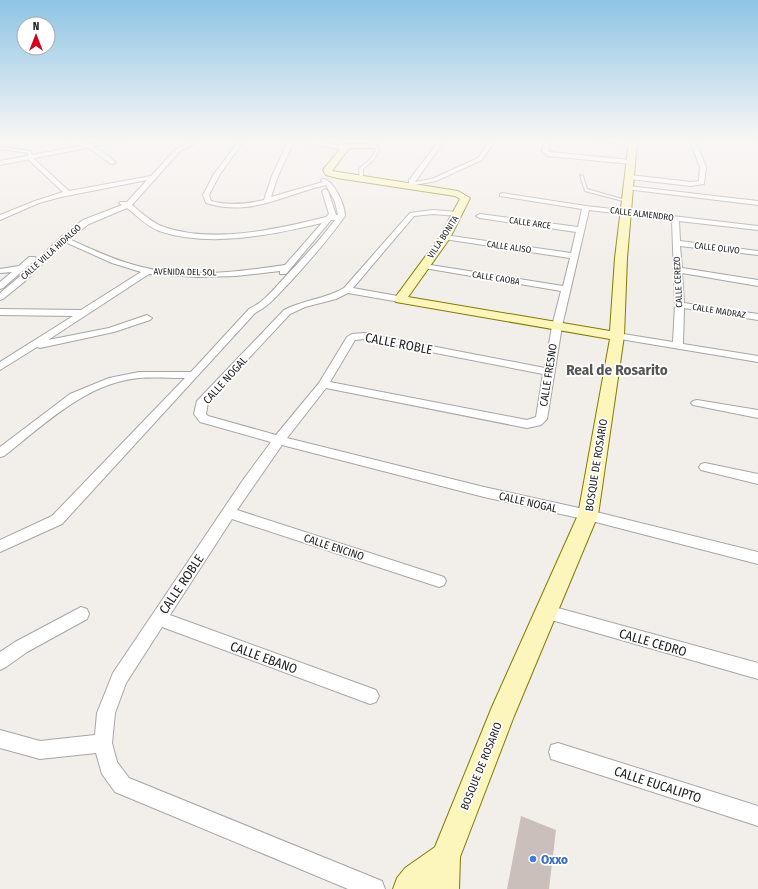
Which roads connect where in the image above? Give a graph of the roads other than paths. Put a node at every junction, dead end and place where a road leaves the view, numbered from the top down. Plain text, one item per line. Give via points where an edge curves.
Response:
1 (56, 182) edge
2 (122, 182) edge
3 (143, 182) edge
4 (148, 182) edge
5 (213, 182) edge
6 (273, 182) edge
7 (319, 182) edge
8 (327, 182) edge
9 (327, 182) edge
10 (393, 182) edge
11 (423, 182) edge
12 (436, 182) edge
13 (583, 182) edge
14 (608, 182) edge
15 (620, 182) edge
16 (629, 182) edge
17 (638, 182) edge
18 (664, 182) edge
19 (681, 182) edge
20 (702, 182) edge
21 (411, 185) junction
22 (443, 191) junction
23 (68, 194) junction
24 (502, 195) dead end
25 (267, 201) junction
26 (758, 203) edge
27 (125, 204) junction
28 (586, 208) junction
29 (458, 214) junction
30 (341, 216) junction
31 (480, 216) dead end
32 (0, 218) edge
33 (331, 218) junction
34 (675, 218) junction
35 (758, 228) edge
36 (580, 230) junction
37 (444, 237) junction
38 (64, 239) junction
39 (676, 243) junction
40 (758, 253) edge
41 (575, 256) junction
42 (424, 266) junction
43 (288, 267) junction
44 (21, 268) junction
45 (34, 268) junction
46 (679, 270) junction
47 (0, 271) edge
48 (148, 271) junction
49 (278, 277) dead end
50 (758, 283) edge
51 (0, 286) edge
52 (567, 289) junction
53 (347, 290) junction
54 (264, 293) dead end
55 (0, 297) edge
56 (400, 299) junction
57 (680, 305) junction
58 (252, 311) junction
59 (0, 312) edge
60 (83, 313) junction
61 (758, 317) edge
62 (147, 318) dead end
63 (557, 326) junction
64 (617, 336) junction
65 (35, 346) junction
66 (678, 346) junction
67 (758, 359) edge
68 (0, 367) edge
69 (548, 372) junction
70 (194, 375) junction
71 (323, 384) junction
72 (697, 403) dead end
73 (758, 414) edge
74 (279, 440) junction
75 (0, 453) edge
76 (705, 467) dead end
77 (758, 479) edge
78 (230, 513) junction
79 (588, 515) junction
80 (0, 546) edge
81 (758, 558) edge
82 (439, 581) dead end
83 (547, 612) junction
84 (81, 614) dead end
85 (158, 618) junction
86 (0, 662) edge
87 (758, 671) edge
88 (370, 696) dead end
89 (0, 739) edge
90 (103, 743) junction
91 (558, 752) dead end
92 (758, 816) edge
93 (445, 857) junction
94 (374, 889) edge
95 (408, 889) edge
96 (444, 889) edge

1 - 23 street
2 - 23 street
3 - 27 street, CALLE VILLA HIDALGO
4 - 27 street, CALLE VILLA HIDALGO
5 - 25 street via 206,195 208,202 234,206
6 - 25 street
7 - 25 street
8 - 30 street via 340,207
9 - 33 street via 333,214
10 - 21 main road, VILLA BONITA
11 - 21 street
12 - 22 street
13 - 14 lane via 586,190
15 - 28 street, CALLE ALMENDRO
16 - 64 main road, BOSQUE DE ROSARIO via 621,258
17 - 34 street, CALLE ALMENDRO
18 - 26 street
19 - 20 street
21 - 22 main road, VILLA BONITA
22 - 29 main road, VILLA BONITA via 465,198
23 - 32 street via 38,202
24 - 28 street, CALLE ALMENDRO
27 - 33 street via 148,222 162,229 187,235 236,236 277,231
27 - 38 street, CALLE VILLA HIDALGO via 86,222
27 - 44 street, CALLE VILLA HIDALGO via 75,222
28 - 36 street, CALLE FRESNO
29 - 37 main road, VILLA BONITA
29 - 53 street via 412,214
30 - 33 street
30 - 58 street via 264,305
31 - 36 street, CALLE ARCE
33 - 43 street
34 - 35 street, CALLE ALMENDRO
34 - 39 street, CALLE CEREZO
36 - 41 street, CALLE FRESNO
37 - 41 street, CALLE ALISO
37 - 42 main road, VILLA BONITA
38 - 45 street, CALLE VILLA HIDALGO
38 - 48 street, AVENIDA DEL SOL via 97,256
39 - 40 street, CALLE OLIVO
39 - 46 street, CALLE CEREZO
41 - 52 street, CALLE FRESNO
42 - 52 street, CALLE CAOBA
42 - 56 main road, VILLA BONITA
43 - 48 street, AVENIDA DEL SOL via 228,273
43 - 49 street
44 - 45 street
44 - 47 street
44 - 51 street, CALLE VILLA HIDALGO
45 - 55 street, CALLE VILLA HIDALGO
46 - 50 street
46 - 57 street, CALLE CEREZO
48 - 60 street
52 - 63 street, CALLE FRESNO
53 - 56 street
53 - 74 street, CALLE NOGAL via 336,297 300,305 287,312 203,401 200,414 204,419
54 - 58 street via 252,306
56 - 63 main road
57 - 61 street, CALLE MADRAZ
57 - 66 street, CALLE CEREZO
58 - 70 street
59 - 60 street
60 - 65 street
62 - 65 street via 112,330
63 - 64 main road
63 - 69 street, CALLE FRESNO
64 - 66 street
64 - 79 main road, BOSQUE DE ROSARIO
65 - 68 street
66 - 67 street
69 - 71 street, CALLE ROBLE via 358,336 352,337
69 - 71 street, CALLE FRESNO via 541,419 527,424
70 - 75 street via 139,375 107,382 74,396
70 - 80 street via 57,520
71 - 74 street, CALLE ROBLE
72 - 73 street
74 - 78 street, CALLE ROBLE
74 - 79 street, CALLE NOGAL via 484,492
76 - 77 street
78 - 82 street, CALLE ENCINO
78 - 85 street, CALLE ROBLE
79 - 81 street, CALLE NOGAL
79 - 83 main road, BOSQUE DE ROSARIO
83 - 87 street, CALLE CEDRO
83 - 93 main road, BOSQUE DE ROSARIO via 501,716
84 - 86 street via 21,646
85 - 88 street, CALLE EBANO
85 - 90 street, CALLE ROBLE via 119,679 106,713
89 - 90 street via 40,750
90 - 94 street, CALLE ROBLE via 109,768 122,785
91 - 92 street, CALLE EUCALIPTO
93 - 95 main road via 416,879
93 - 96 main road

